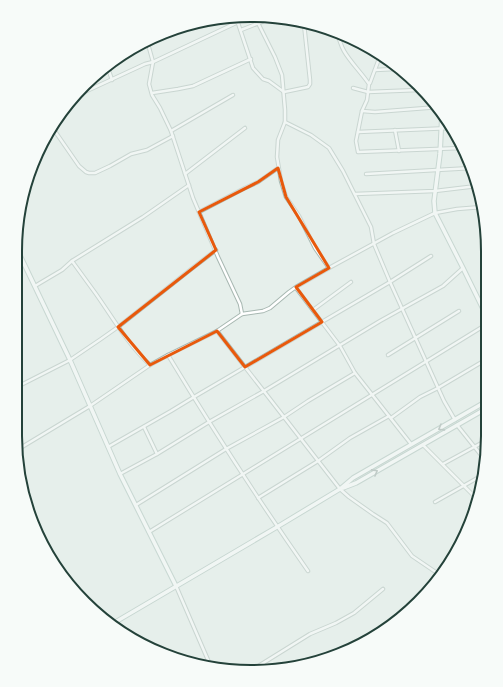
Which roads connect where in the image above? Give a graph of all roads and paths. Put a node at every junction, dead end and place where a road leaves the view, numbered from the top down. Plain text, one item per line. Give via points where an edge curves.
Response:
1 (235, 22) edge
2 (237, 22) edge
3 (258, 23) joint
4 (304, 28) edge
5 (241, 30) junction
6 (339, 39) edge
7 (149, 47) edge
8 (251, 59) junction
9 (378, 61) edge
10 (153, 62) junction
11 (391, 69) edge
12 (375, 70) junction
13 (109, 71) edge
14 (112, 80) junction
15 (370, 84) junction
16 (353, 88) dead end
17 (415, 90) edge
18 (88, 91) edge
19 (284, 92) junction
20 (368, 92) junction
21 (152, 93) junction
22 (232, 95) dead end
23 (430, 108) edge
24 (362, 111) junction
25 (285, 122) junction
26 (441, 123) edge
27 (245, 128) dead end
28 (441, 129) junction
29 (445, 129) edge
30 (395, 130) junction
31 (171, 131) junction
32 (56, 132) edge
33 (358, 132) junction
34 (172, 136) junction
35 (456, 148) edge
36 (440, 149) junction
37 (399, 150) junction
38 (278, 168) junction
39 (466, 169) edge
40 (438, 171) junction
41 (185, 174) junction
42 (366, 174) dead end
43 (189, 185) junction
44 (471, 187) edge
45 (434, 191) junction
46 (354, 194) junction
47 (477, 207) edge
48 (199, 212) junction
49 (435, 214) junction
50 (374, 244) junction
51 (216, 250) junction
52 (431, 256) dead end
53 (22, 261) edge
54 (72, 261) junction
55 (329, 268) junction
56 (463, 268) junction
57 (351, 282) dead end
58 (390, 282) junction
59 (34, 286) junction
60 (296, 287) junction
61 (481, 305) edge
62 (403, 309) junction
63 (313, 310) junction
64 (459, 312) dead end
65 (242, 314) junction
66 (322, 322) junction
67 (118, 327) junction
68 (481, 328) edge
69 (217, 331) junction
70 (416, 338) junction
71 (340, 346) junction
72 (168, 355) junction
73 (388, 355) dead end
74 (70, 360) junction
75 (426, 361) junction
76 (481, 362) edge
77 (150, 365) junction
78 (245, 367) junction
79 (355, 373) junction
80 (22, 384) edge
81 (438, 388) junction
82 (264, 391) junction
83 (372, 395) junction
84 (194, 397) junction
85 (481, 405) edge
86 (90, 406) junction
87 (481, 411) edge
88 (284, 417) junction
89 (390, 417) junction
90 (455, 420) junction
91 (209, 422) junction
92 (457, 425) junction
93 (144, 426) junction
94 (301, 439) junction
95 (481, 444) edge
96 (411, 445) junction
97 (423, 445) junction
98 (22, 447) edge
99 (108, 447) junction
100 (475, 447) junction
101 (226, 449) junction
102 (157, 454) junction
103 (481, 454) edge
104 (318, 461) junction
105 (443, 464) junction
106 (120, 474) junction
107 (243, 475) junction
108 (477, 478) edge
109 (464, 486) junction
110 (340, 489) junction
111 (473, 495) edge
112 (258, 498) junction
113 (435, 502) dead end
114 (136, 505) junction
115 (277, 527) junction
116 (149, 532) junction
117 (308, 571) dead end
118 (436, 572) edge
119 (176, 586) junction
120 (383, 589) dead end
121 (117, 621) edge
122 (208, 661) edge
123 (260, 665) edge

1 - 10 street
2 - 5 street
3 - 5 street
3 - 19 street via 282,75
4 - 19 street via 310,84 308,87
5 - 8 street
6 - 15 street via 354,66
7 - 10 street
8 - 19 street via 253,68 263,79
8 - 21 street via 193,86
9 - 12 street
10 - 14 street
10 - 21 street via 149,84
11 - 12 street
12 - 15 street
13 - 14 street
14 - 18 street
15 - 20 street
16 - 20 street
17 - 20 street
19 - 25 street
20 - 24 street
21 - 31 street
22 - 31 street
23 - 24 street
24 - 33 street
25 - 38 street via 278,140
25 - 46 street via 311,135 329,148
26 - 28 street
27 - 41 street
28 - 29 street
28 - 30 street
28 - 36 street
30 - 33 street
30 - 37 street
31 - 34 street
32 - 34 street via 79,166 90,173 95,173 131,154 147,150
33 - 37 street via 358,152
34 - 41 street
35 - 36 street
36 - 37 street
36 - 40 street
38 - 48 street via 258,182
38 - 55 street via 286,197
39 - 40 street
40 - 42 street
40 - 45 street
41 - 43 street
43 - 48 street
43 - 54 street
44 - 45 street
45 - 46 street
45 - 49 street
46 - 50 street via 371,227
47 - 49 street
48 - 51 street
49 - 50 street
49 - 56 street
50 - 55 street
50 - 58 street
51 - 65 street
51 - 67 street
52 - 58 street
53 - 59 street
54 - 59 street via 62,270
54 - 67 street
55 - 60 street
56 - 61 street
56 - 62 street via 443,286
57 - 63 street
58 - 62 street
58 - 66 street
59 - 74 street
60 - 63 street
60 - 65 street via 270,308
62 - 70 street
62 - 71 street
63 - 66 street
64 - 70 street
65 - 69 street
66 - 71 street
66 - 78 street
67 - 74 street
67 - 77 street
68 - 75 street
69 - 72 street
69 - 78 street
70 - 73 street
70 - 75 street
71 - 79 street
71 - 82 street
72 - 77 street
72 - 84 street
74 - 80 street
74 - 86 street
75 - 81 street
75 - 83 street
76 - 81 street
77 - 86 street
78 - 82 street
78 - 84 street
79 - 83 street
79 - 88 street
81 - 89 street
81 - 90 street
82 - 88 street
82 - 91 street
83 - 89 street
83 - 94 street
84 - 91 street
84 - 93 street
85 - 90 street
86 - 98 street
86 - 99 street
87 - 92 street
88 - 94 street
88 - 101 street
89 - 96 street
89 - 104 street via 350,438
90 -> 96 street
91 - 101 street
91 - 102 street
92 - 97 street
92 - 100 street
93 - 99 street
93 - 102 street
94 - 104 street
94 - 107 street
95 - 100 street
96 - 110 street via 353,478
97 - 105 street
110 -> 97 street via 356,483
99 - 106 street
100 - 103 street
100 - 105 street
101 - 107 street
101 - 114 street
102 - 106 street
104 - 110 street
104 - 112 street
105 - 109 street
106 - 114 street
107 - 112 street
107 - 116 street
108 - 109 street
109 - 111 street
109 - 113 street
110 - 115 street
110 - 118 street via 387,523 412,556
112 - 115 street
114 - 116 street
115 - 117 street
115 - 119 street
116 - 119 street
119 - 121 street
119 - 122 street
120 - 123 street via 354,614 310,634

